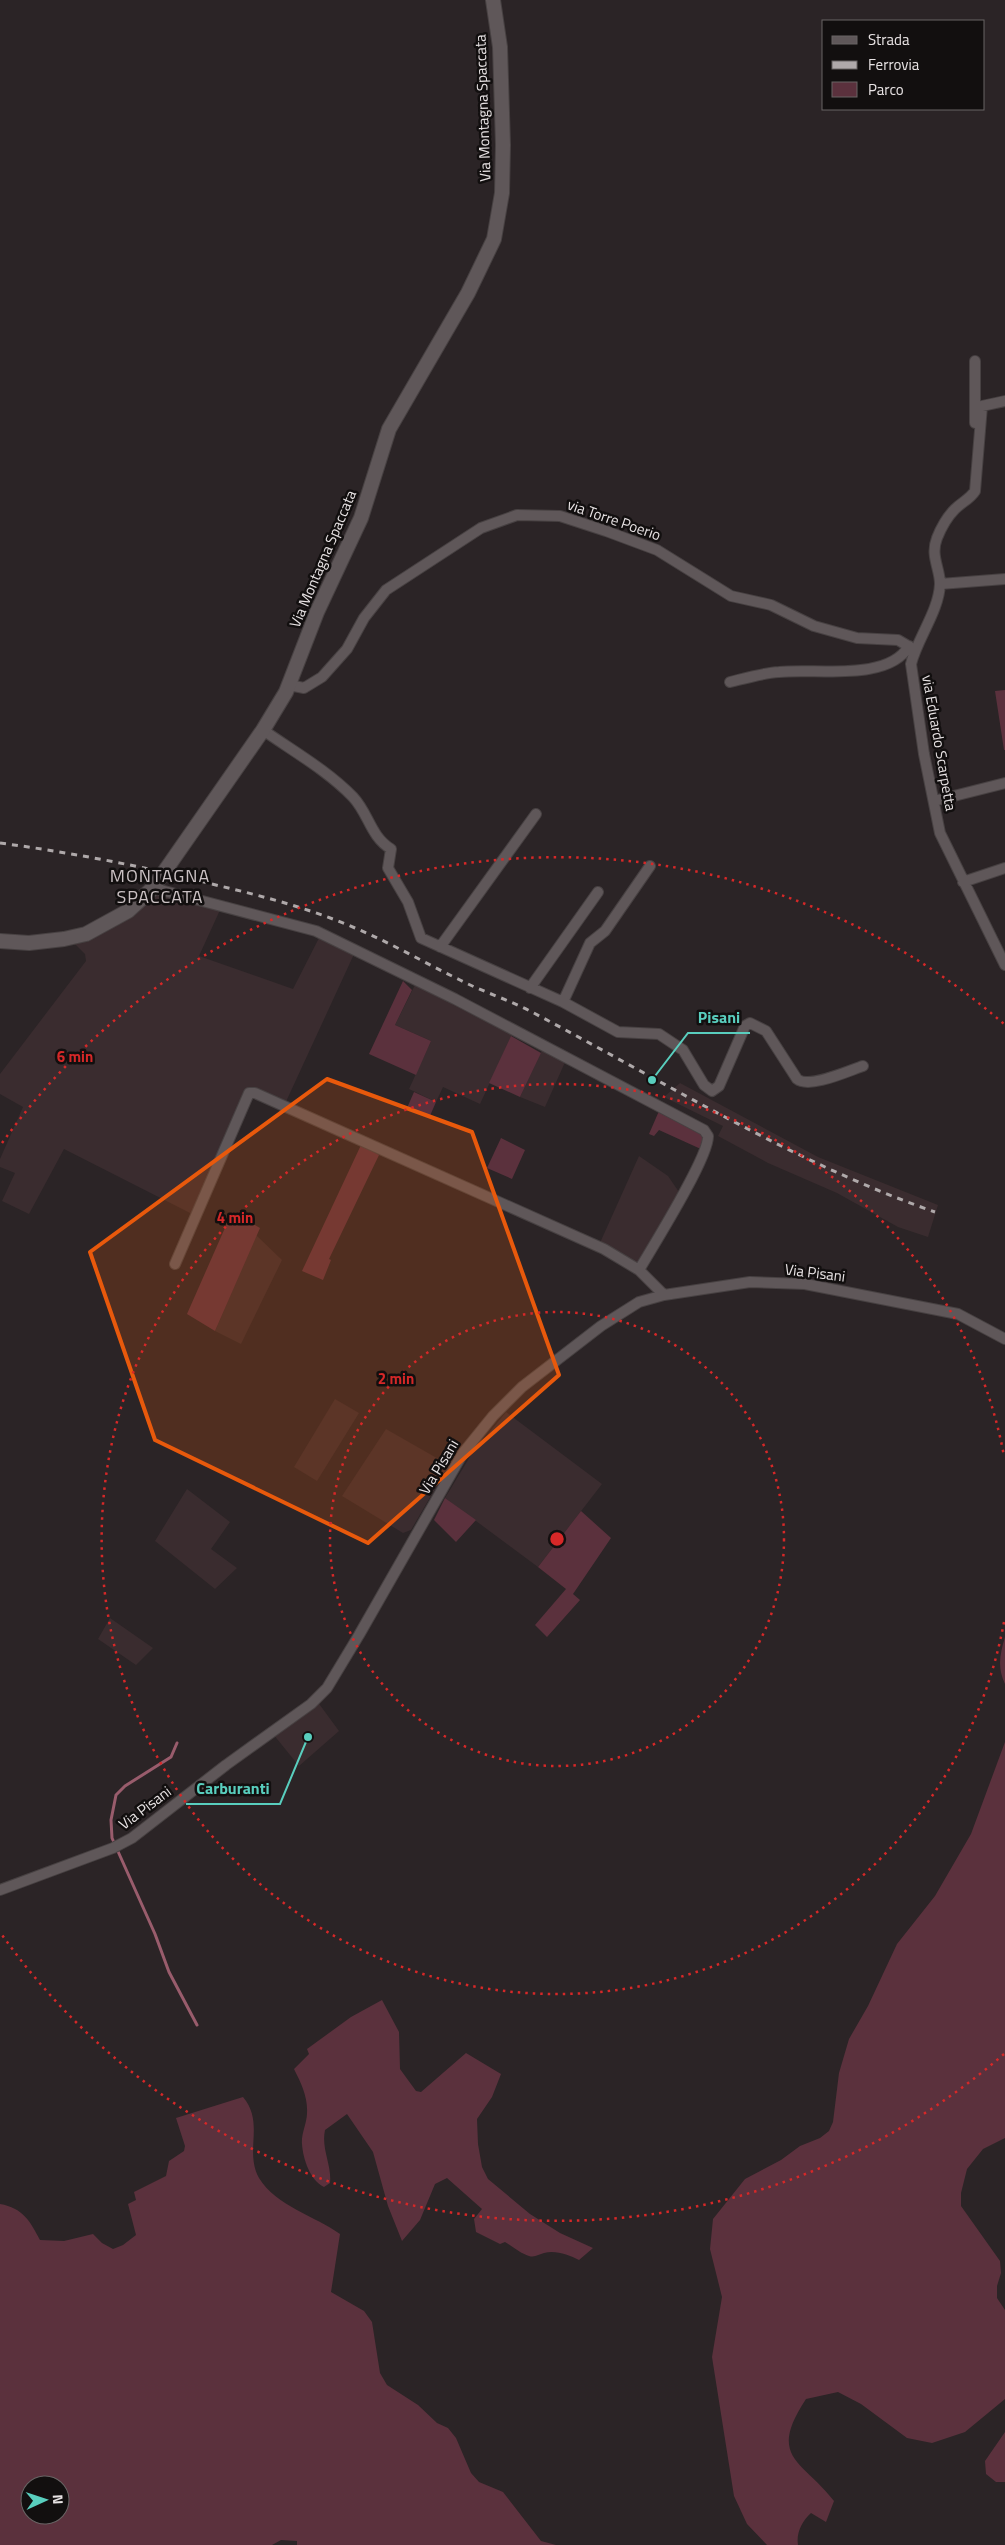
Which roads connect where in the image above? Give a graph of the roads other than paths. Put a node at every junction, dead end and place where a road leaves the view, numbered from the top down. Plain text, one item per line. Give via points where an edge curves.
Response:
1 (493, 0) edge
2 (975, 361) dead end
3 (1005, 401) edge
4 (966, 501) junction
5 (1005, 579) edge
6 (940, 584) junction
7 (912, 648) junction
8 (730, 682) dead end
9 (289, 685) junction
10 (263, 730) junction
11 (1005, 784) edge
12 (934, 800) junction
13 (536, 814) dead end
14 (650, 866) dead end
15 (1005, 868) edge
16 (963, 882) junction
17 (153, 888) junction
18 (598, 892) dead end
19 (0, 941) edge
20 (440, 947) junction
21 (1005, 965) edge
22 (530, 988) junction
23 (563, 1002) junction
24 (864, 1066) dead end
25 (176, 1264) dead end
26 (640, 1270) junction
27 (664, 1295) junction
28 (1005, 1339) edge
29 (0, 1890) edge

1 - 9 main road, Via Montagna Spaccata via 500,47 503,145 502,193 494,239 468,293 389,429 360,518 317,612
2 - 4 street via 974,450
3 - 4 street via 982,406 975,491
4 - 6 street via 956,508 936,540 934,563
5 - 6 street
6 - 7 street, via Eduardo Scarpetta via 924,637
7 - 8 street via 895,662 884,666 777,672
7 - 9 street, via Torre Poerio via 890,639 843,635 814,626 771,605 731,596 657,550 606,531 560,516 517,515 481,528 386,590 364,618 347,649 322,676 304,688
7 - 12 street, via Eduardo Scarpetta via 915,696
9 - 10 main road, Via Montagna Spaccata
10 - 17 main road, Via Montagna Spaccata
10 - 20 street via 359,804 372,831 391,849 388,868 408,902 422,938
11 - 12 street
12 - 16 street, via Eduardo Scarpetta via 940,833
13 - 20 street
14 - 23 street via 605,931 590,942
15 - 16 street
16 - 21 street, via Eduardo Scarpetta
17 - 19 main road, Via Montagna Spaccata via 128,911 86,934 29,943
17 - 26 street via 316,931 421,982 704,1130 708,1136 706,1148
18 - 22 street
20 - 22 street
22 - 23 street
23 - 24 street via 618,1032 659,1034 683,1050 704,1085 712,1091 719,1086 745,1026 750,1022 766,1030 797,1079 803,1083
25 - 26 street via 249,1093 255,1093 596,1245
26 - 27 street
27 - 28 street, Via Pisani via 750,1282 804,1284 958,1314
27 - 29 street, Via Pisani via 639,1302 600,1326 522,1387 494,1416 463,1453 326,1688 311,1704 123,1843

